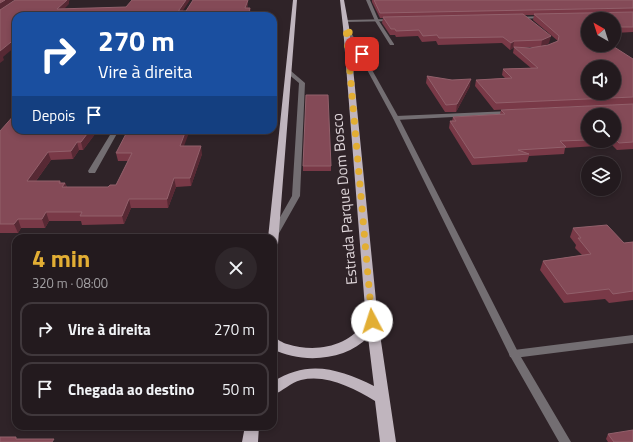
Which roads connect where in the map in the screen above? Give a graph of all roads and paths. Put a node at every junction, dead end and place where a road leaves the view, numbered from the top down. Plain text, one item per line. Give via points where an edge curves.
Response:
1 (295, 0) edge
2 (342, 0) edge
3 (368, 0) edge
4 (524, 17) junction
5 (547, 17) edge
6 (508, 18) edge
7 (377, 20) junction
8 (400, 20) edge
9 (532, 23) edge
10 (345, 24) junction
11 (392, 44) dead end
12 (289, 72) junction
13 (514, 113) edge
14 (396, 118) junction
15 (114, 134) edge
16 (92, 171) dead end
17 (274, 234) edge
18 (276, 234) edge
19 (372, 321) junction
20 (633, 339) edge
21 (277, 346) edge
22 (514, 354) junction
23 (277, 386) edge
24 (383, 398) junction
25 (252, 430) edge
26 (250, 442) edge
27 (388, 442) edge
28 (565, 442) edge

1 - 12 main road
2 - 10 main road, Estrada Parque Dom Bosco
3 - 7 street
4 - 5 street
4 - 6 street
4 - 9 street
7 - 8 street
7 - 10 street
7 - 11 street
10 - 14 street
10 - 19 main road, Estrada Parque Dom Bosco
12 - 17 main road
12 - 18 street via 302,83 296,196
13 - 14 street
14 - 22 street
15 - 16 street
19 - 21 main road via 360,337 333,352 306,353 286,350
19 - 24 main road, Estrada Parque Dom Bosco
20 - 22 street
22 - 28 street
23 - 24 main road via 300,375 318,373 354,382
24 - 27 main road, Estrada Parque Dom Bosco
25 - 26 main road

